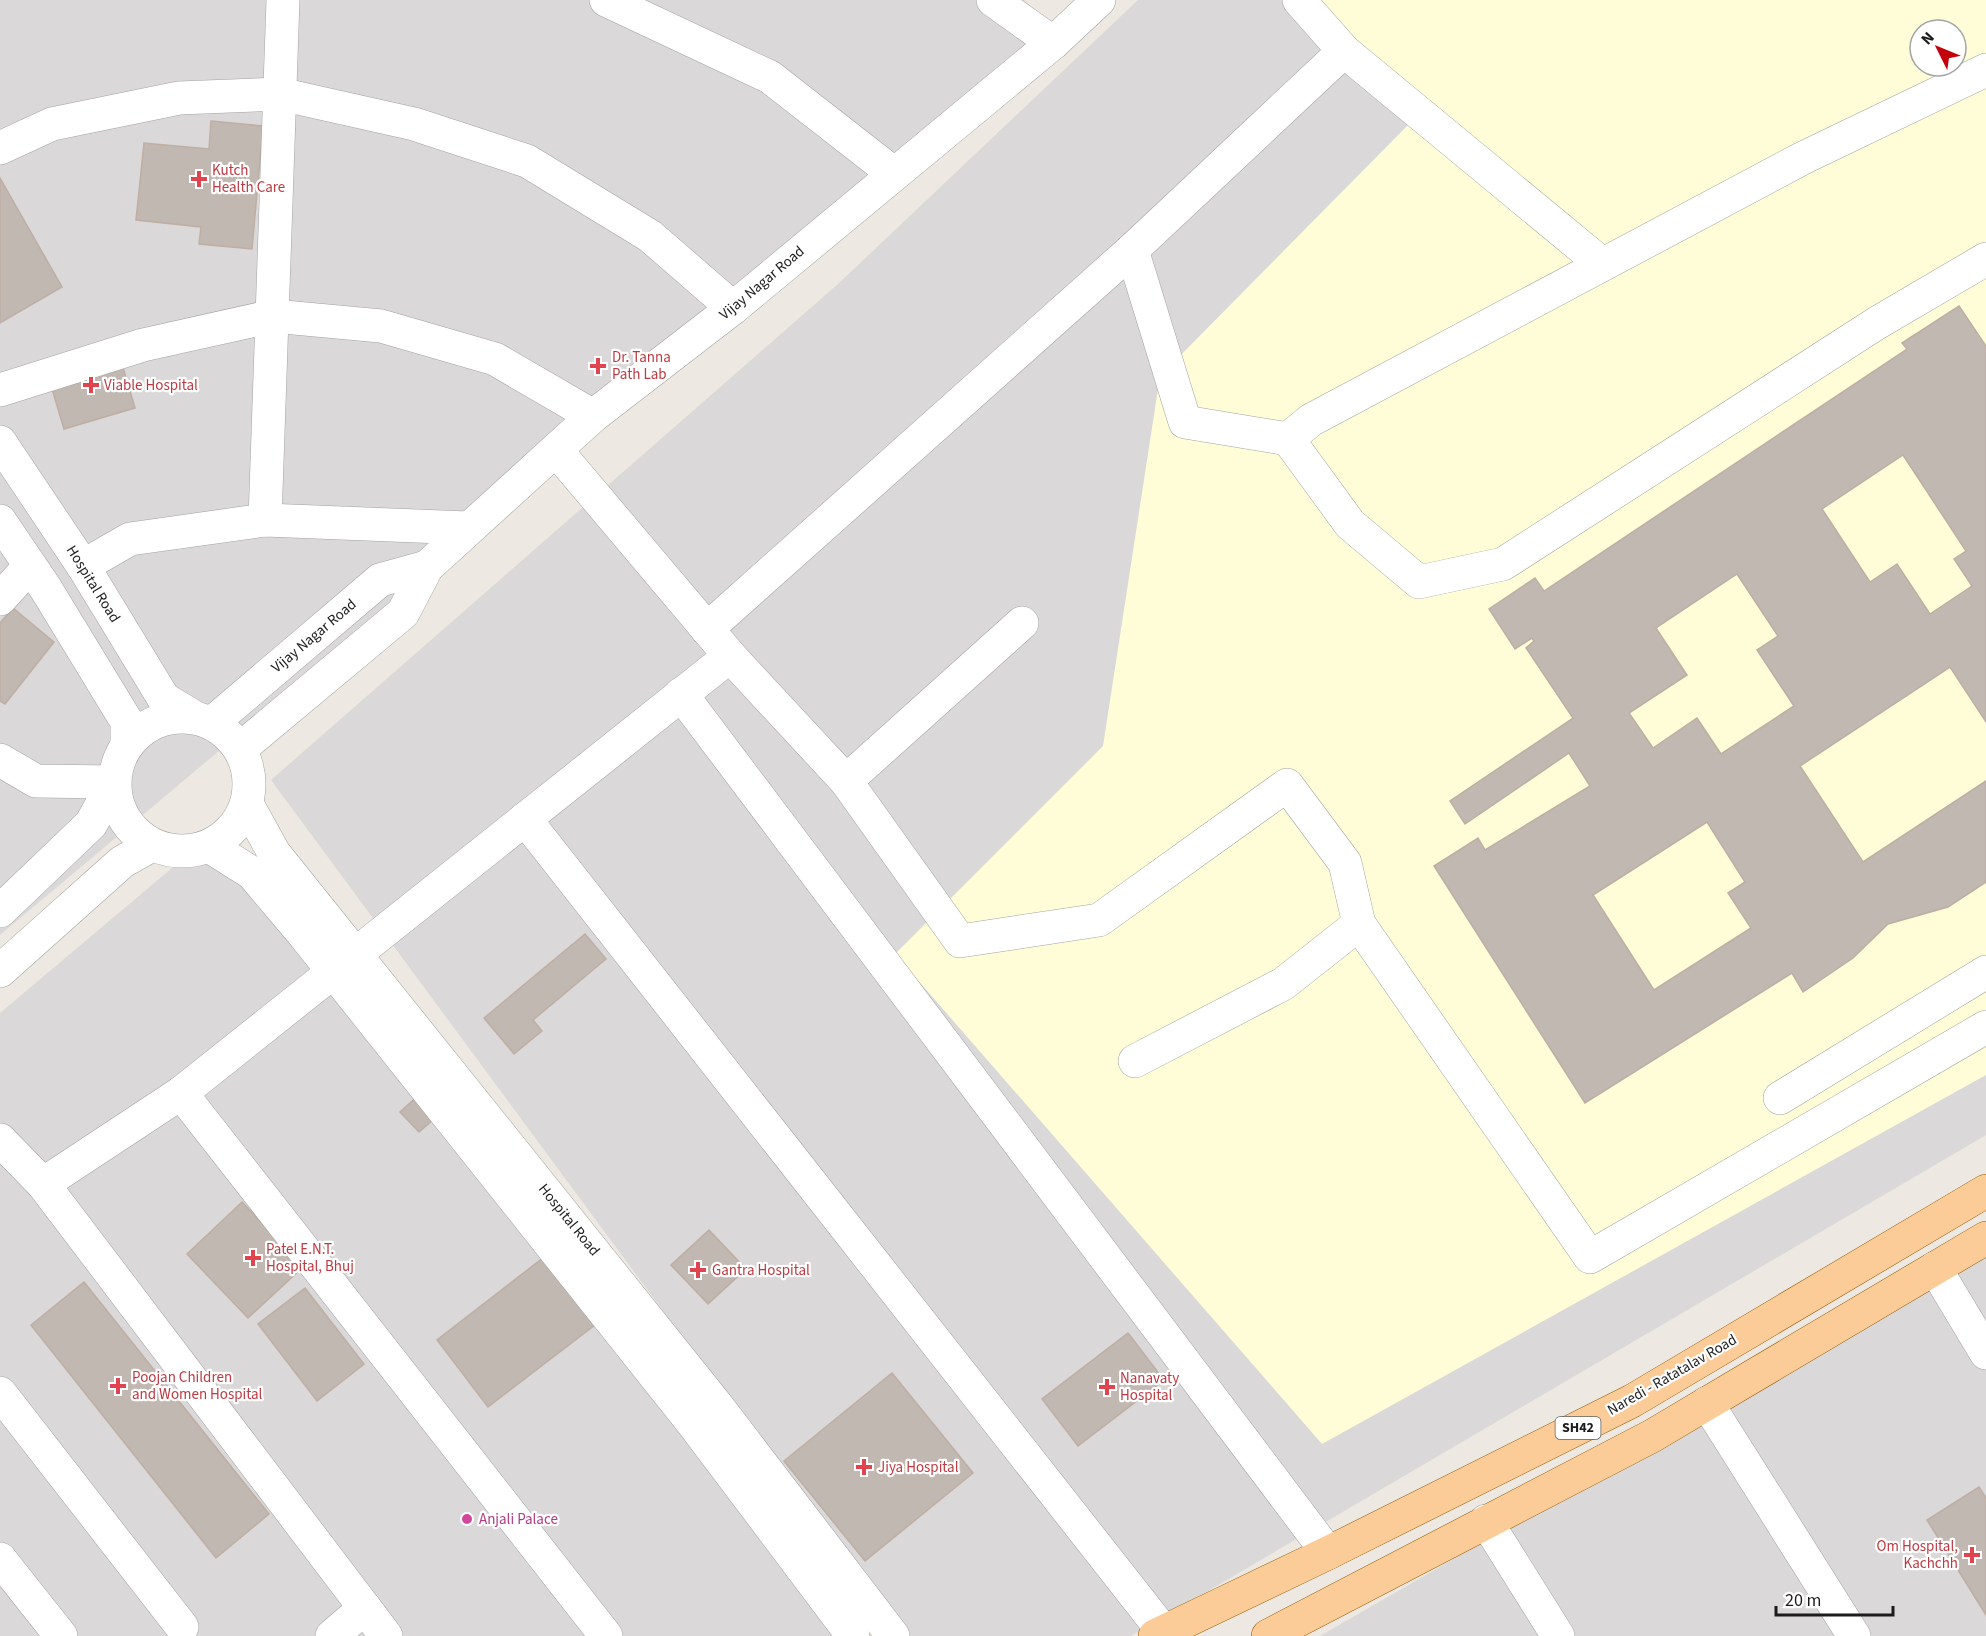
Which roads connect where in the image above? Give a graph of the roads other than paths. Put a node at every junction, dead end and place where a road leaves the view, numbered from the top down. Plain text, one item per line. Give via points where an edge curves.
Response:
1 (283, 0) edge
2 (606, 0) edge
3 (993, 0) edge
4 (1099, 0) edge
5 (1299, 0) edge
6 (1053, 43) junction
7 (1344, 51) junction
8 (1986, 70) edge
9 (280, 94) junction
10 (0, 148) edge
11 (893, 173) junction
12 (1132, 250) junction
13 (1986, 259) edge
14 (1602, 264) junction
15 (733, 308) junction
16 (273, 316) junction
17 (0, 390) edge
18 (593, 416) junction
19 (1288, 439) junction
20 (0, 442) edge
21 (556, 450) junction
22 (265, 520) junction
23 (0, 521) edge
24 (468, 528) junction
25 (30, 566) junction
26 (83, 566) junction
27 (427, 567) junction
28 (0, 599) edge
29 (1022, 623) dead end
30 (707, 629) junction
31 (730, 656) junction
32 (681, 694) junction
33 (203, 720) junction
34 (127, 746) junction
35 (240, 749) junction
36 (0, 760) edge
37 (846, 781) junction
38 (114, 782) junction
39 (247, 804) junction
40 (525, 819) junction
41 (152, 845) junction
42 (208, 846) junction
43 (0, 911) edge
44 (1359, 924) junction
45 (345, 963) junction
46 (0, 971) edge
47 (1986, 972) edge
48 (1986, 1027) edge
49 (1135, 1061) dead end
50 (182, 1093) junction
51 (1779, 1098) dead end
52 (0, 1140) edge
53 (43, 1184) junction
54 (1986, 1191) edge
55 (1986, 1238) edge
56 (1935, 1268) junction
57 (1986, 1353) edge
58 (0, 1393) edge
59 (1707, 1404) junction
60 (1486, 1521) junction
61 (1328, 1553) junction
62 (0, 1559) edge
63 (365, 1608) junction
64 (182, 1627) dead end
65 (1159, 1634) edge
66 (61, 1636) edge
67 (332, 1636) edge
68 (386, 1636) edge
69 (606, 1636) edge
70 (853, 1636) edge
71 (893, 1636) edge
72 (1268, 1636) edge
73 (1558, 1636) edge
74 (1854, 1636) edge

1 - 9 street
2 - 11 street via 770,77
3 - 6 street
4 - 6 street, Vijay Nagar Road
5 - 7 street
6 - 11 street, Vijay Nagar Road
7 - 12 street
7 - 14 street
8 - 14 street via 1803,158
9 - 10 street via 179,98 52,124
9 - 15 street via 414,124 527,161 650,236
9 - 16 street
11 - 15 street, Vijay Nagar Road
12 - 19 street via 1185,422
12 - 30 street
13 - 19 street via 1877,323 1503,564 1419,582 1350,524
14 - 19 street via 1311,420
15 - 18 street, Vijay Nagar Road
16 - 17 street via 143,345
16 - 18 street via 381,326 495,359
16 - 22 street
18 - 21 street, Vijay Nagar Road
20 - 26 street, Hospital Road
21 - 24 street, Vijay Nagar Road
21 - 30 street
22 - 24 street
22 - 26 street via 130,539
23 - 25 street
24 - 27 street, Vijay Nagar Road
25 - 28 street
25 - 34 street via 127,722
26 - 33 street, Hospital Road via 164,699
27 - 33 street, Vijay Nagar Road via 380,580
27 - 35 street, Vijay Nagar Road via 403,614
29 - 37 street
30 - 31 street
31 - 32 street
31 - 37 street
32 - 40 street
32 - 61 street
33 - 34 street via 175,717 156,721
33 - 35 street via 228,734
34 - 38 street
35 - 39 street via 250,785
36 - 38 street via 36,781
37 - 44 street via 960,941 1099,920 1287,785 1345,863
38 - 41 street via 124,819
38 - 43 street via 90,824
39 - 42 street via 238,822
39 - 45 street, Hospital Road via 274,854
40 - 45 street
40 - 65 street
41 - 42 street via 180,851
41 - 46 street via 122,862
42 - 45 street, Hospital Road via 252,873
44 - 48 street via 1590,1257
44 - 49 street via 1283,984
45 - 50 street
45 - 70 street, Hospital Road
45 - 71 street, Hospital Road via 718,1407
47 - 51 street
50 - 53 street
50 - 69 street
52 - 53 street
53 - 63 street
54 - 61 main road, Naredi - Ratatalav Road / SH42 via 1632,1401
55 - 56 main road, SH42
56 - 57 street
56 - 59 main road, SH42
58 - 64 street
59 - 60 main road, SH42
59 - 74 street
60 - 72 main road, SH42
60 - 73 street
61 - 65 main road, Naredi - Ratatalav Road / SH42
62 - 66 street
63 - 67 street
63 - 68 street

